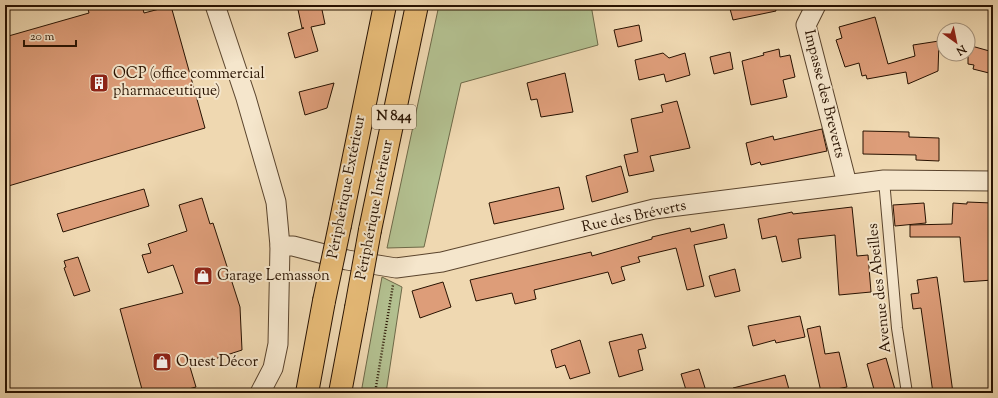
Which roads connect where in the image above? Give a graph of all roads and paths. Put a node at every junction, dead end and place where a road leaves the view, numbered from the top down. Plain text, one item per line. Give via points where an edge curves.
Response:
1 (215, 5) edge
2 (385, 5) edge
3 (417, 5) edge
4 (816, 5) edge
5 (884, 180) junction
6 (993, 181) edge
7 (847, 184) junction
8 (280, 246) junction
9 (396, 268) junction
10 (260, 393) edge
11 (307, 393) edge
12 (340, 393) edge
13 (375, 393) edge
14 (907, 393) edge

1 - 8 street via 246,98 276,202
2 - 11 highway, Périphérique Extérieur / N 844, bridge
3 - 12 highway, Périphérique Intérieur / N 844, bridge via 370,230
4 - 7 street, Impasse des Breverts via 806,25
5 - 6 street, Rue des Bréverts
5 - 7 street, Rue des Bréverts
5 - 14 lane, Avenue des Abeilles
7 - 9 street, Rue des Bréverts via 654,209 442,262
8 - 9 street, Rue des Bréverts via 293,246 347,260
8 - 10 street via 278,344 273,368
9 - 13 path

